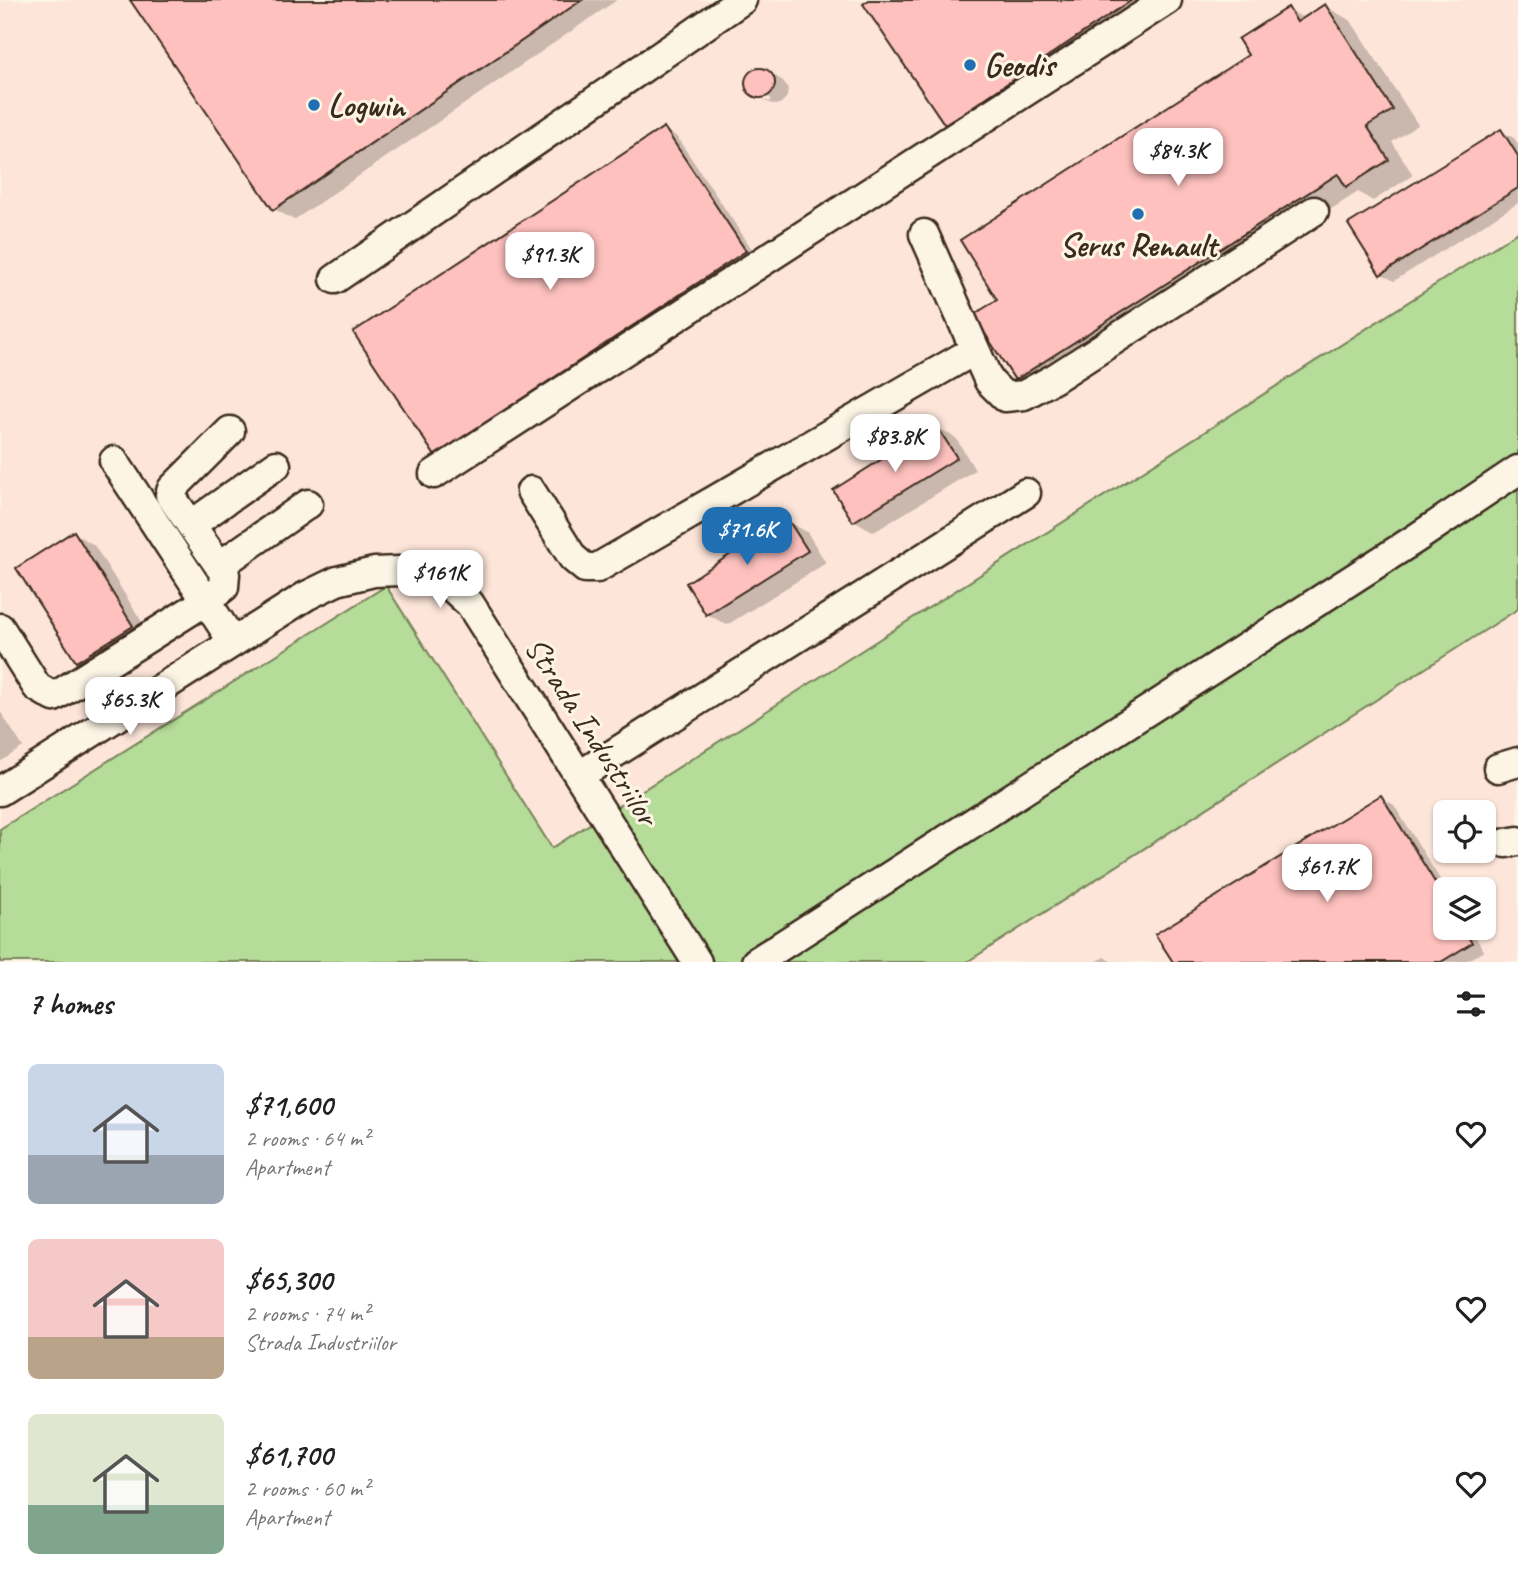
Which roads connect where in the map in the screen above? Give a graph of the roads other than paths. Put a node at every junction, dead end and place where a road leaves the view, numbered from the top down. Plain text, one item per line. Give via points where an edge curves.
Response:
1 (742, 0) edge
2 (1167, 0) edge
3 (1314, 211) dead end
4 (924, 234) dead end
5 (335, 279) dead end
6 (975, 350) junction
7 (230, 431) dead end
8 (114, 461) dead end
9 (276, 465) dead end
10 (1518, 470) edge
11 (434, 474) dead end
12 (531, 491) dead end
13 (1026, 493) dead end
14 (308, 504) dead end
15 (191, 525) junction
16 (219, 566) junction
17 (206, 601) junction
18 (0, 628) edge
19 (233, 642) junction
20 (580, 775) junction
21 (0, 791) edge
22 (697, 962) edge
23 (756, 962) edge

1 - 5 street
2 - 11 street
3 - 6 street via 1024,395 1005,397 989,382
4 - 6 street
6 - 12 street via 597,568 585,568 573,558
7 - 15 street via 172,489 170,495
8 - 17 street
9 - 15 street
10 - 23 street
13 - 20 street
14 - 16 street
15 - 16 street
16 - 17 street via 225,574 224,587
17 - 18 street via 54,697 37,687
17 - 19 street
19 - 20 street, Strada Industriilor via 337,581 374,572 422,574 448,584 470,604
19 - 21 street, Strada Industriilor
20 - 22 street, Strada Industriilor

